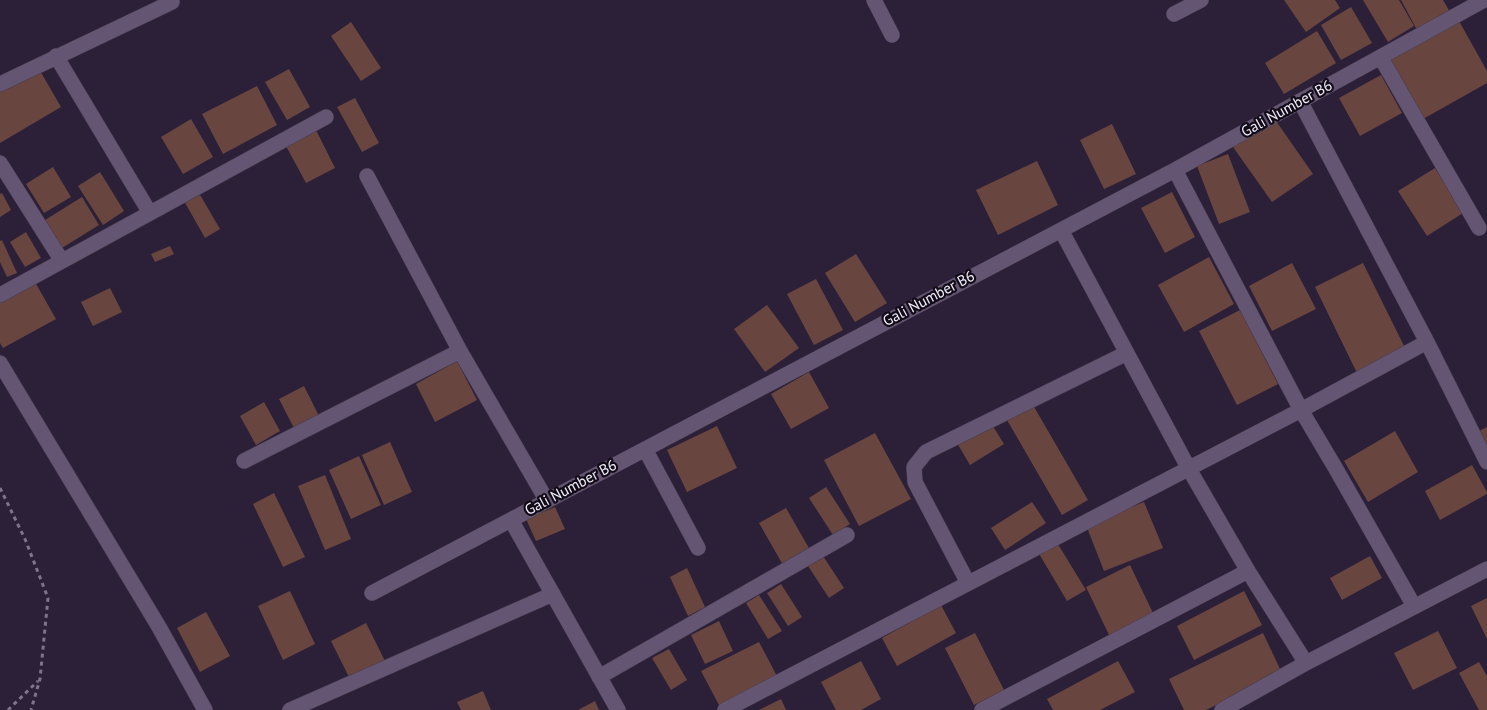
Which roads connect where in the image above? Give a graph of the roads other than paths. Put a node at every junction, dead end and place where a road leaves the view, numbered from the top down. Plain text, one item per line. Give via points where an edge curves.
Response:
1 (874, 0) edge
2 (1201, 0) edge
3 (1484, 0) edge
4 (172, 2) dead end
5 (1174, 14) dead end
6 (892, 35) dead end
7 (56, 56) junction
8 (1381, 58) junction
9 (0, 84) edge
10 (1300, 101) junction
11 (326, 117) dead end
12 (0, 163) edge
13 (1175, 170) junction
14 (366, 176) dead end
15 (150, 213) junction
16 (1479, 228) dead end
17 (1061, 230) junction
18 (62, 261) junction
19 (0, 295) edge
20 (1427, 342) junction
21 (460, 351) junction
22 (1127, 353) junction
23 (0, 363) edge
24 (1302, 410) junction
25 (645, 449) junction
26 (244, 461) dead end
27 (1487, 462) edge
28 (1188, 469) junction
29 (547, 501) junction
30 (511, 520) junction
31 (847, 536) dead end
32 (698, 548) dead end
33 (1487, 569) edge
34 (1248, 571) junction
35 (968, 583) junction
36 (372, 593) dead end
37 (552, 594) junction
38 (1414, 606) junction
39 (1306, 662) junction
40 (599, 677) junction
41 (205, 710) edge
42 (290, 710) edge
43 (618, 710) edge
44 (725, 710) edge
45 (982, 710) edge
46 (1222, 710) edge

1 - 6 street
2 - 5 street
3 - 8 street, Gali Number B6
4 - 7 street
7 - 9 street
7 - 15 street
8 - 10 street, Gali Number B6
8 - 16 street
10 - 13 street, Gali Number B6
10 - 20 street
11 - 15 street
12 - 18 street
13 - 17 street, Gali Number B6
13 - 24 street
14 - 21 street
15 - 18 street
17 - 22 street
17 - 25 street, Gali Number B6
18 - 19 street
20 - 24 street
20 - 27 street
21 - 26 street
21 - 29 street
22 - 28 street
22 - 35 street via 926,452 914,467 915,482
23 - 41 street via 159,627
24 - 28 street
24 - 38 street
25 - 29 street, Gali Number B6
25 - 32 street
28 - 34 street
28 - 35 street
29 - 30 street, Gali Number B6
30 - 36 street, Gali Number B6
30 - 37 street
31 - 40 street
33 - 38 street
34 - 39 street
34 - 45 street
35 - 44 street
37 - 40 street
37 - 42 street
38 - 39 street
39 - 46 street
40 - 43 street

